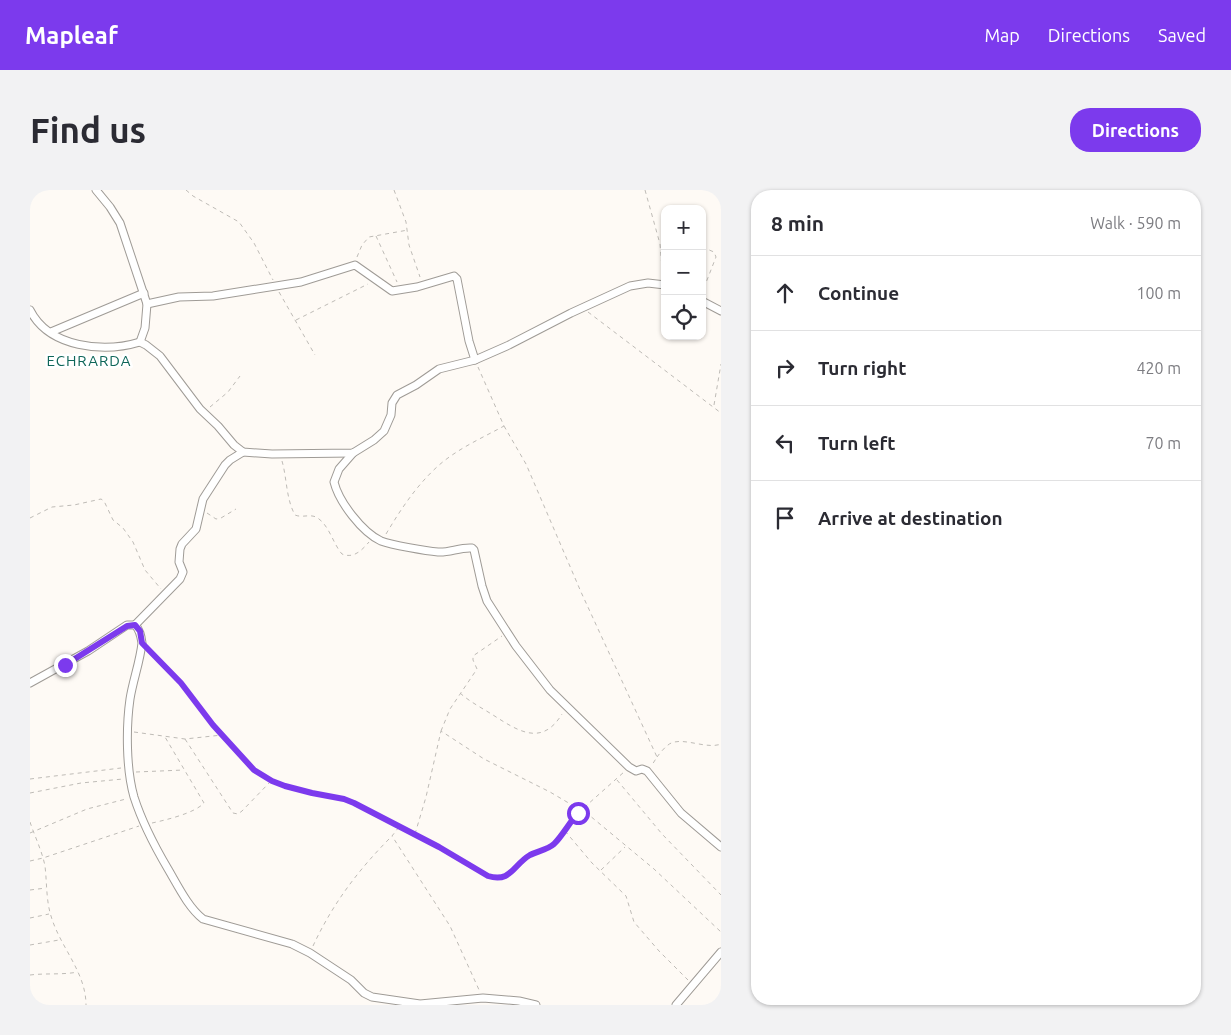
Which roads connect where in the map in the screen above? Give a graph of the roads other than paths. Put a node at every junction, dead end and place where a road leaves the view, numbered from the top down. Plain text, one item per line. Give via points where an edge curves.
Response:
1 (96, 190) edge
2 (661, 285) edge
3 (144, 293) junction
4 (706, 303) edge
5 (147, 304) junction
6 (30, 310) edge
7 (721, 310) edge
8 (32, 320) edge
9 (51, 332) junction
10 (140, 342) junction
11 (475, 360) junction
12 (244, 452) junction
13 (353, 453) junction
14 (135, 625) junction
15 (30, 683) edge
16 (721, 847) edge
17 (721, 952) edge
18 (536, 1005) edge
19 (676, 1005) edge

1 - 3 street via 120,223
2 - 11 street via 630,286
3 - 5 street
3 - 9 street
4 - 7 street
5 - 10 street
5 - 11 street via 179,297 276,287 355,265 392,291 454,276 457,277
6 - 8 street
8 - 9 street
9 - 10 street via 81,345 107,348
10 - 12 street via 160,356 191,399
11 - 13 street via 439,369 397,395 384,431
12 - 13 street
12 - 14 street via 225,465 207,491 196,529 180,549 182,575
13 - 16 street via 334,477 335,486 356,520 382,541 439,552 472,548 487,602 535,672 629,767 636,772 647,771 677,808
14 - 15 street via 127,626
14 - 18 street via 142,643 131,696 128,731 134,797 160,856 198,915 211,922 285,941 310,953 372,997 420,1004 483,998
17 - 19 street

